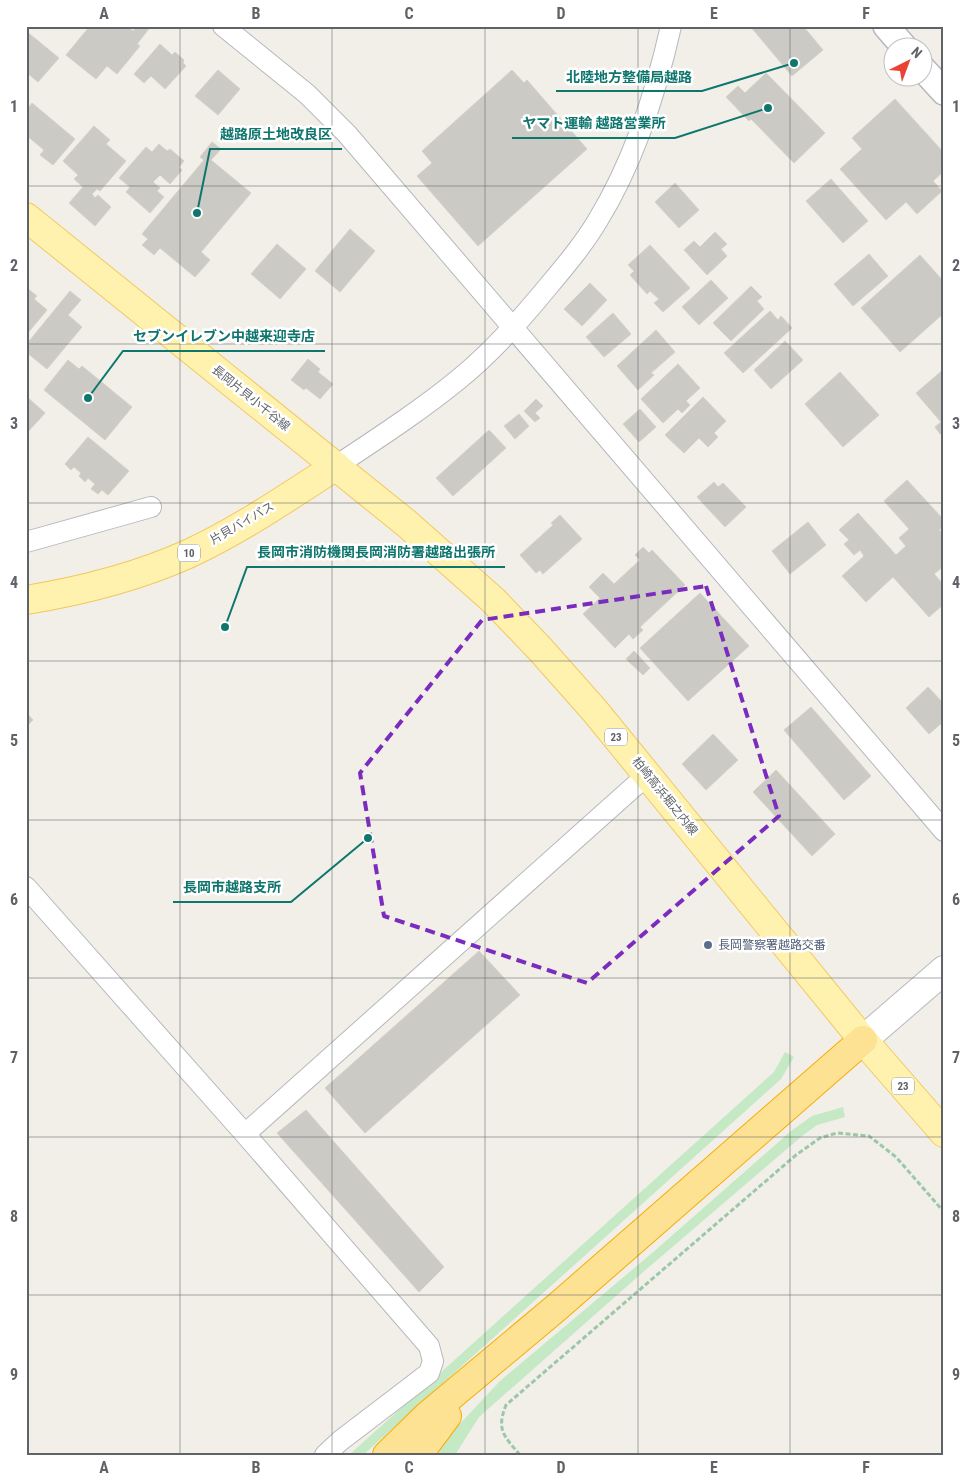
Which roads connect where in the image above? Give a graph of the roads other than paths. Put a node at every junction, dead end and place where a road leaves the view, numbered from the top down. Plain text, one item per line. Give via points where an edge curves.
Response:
1 (223, 26) edge
2 (671, 26) edge
3 (886, 26) edge
4 (896, 38) edge
5 (932, 79) edge
6 (944, 92) edge
7 (26, 217) edge
8 (513, 329) junction
9 (336, 466) junction
10 (151, 507) dead end
11 (26, 526) edge
12 (34, 540) edge
13 (26, 600) edge
14 (647, 774) junction
15 (944, 831) edge
16 (26, 887) edge
17 (944, 970) edge
18 (863, 1040) junction
19 (944, 1133) edge
20 (245, 1134) junction
21 (556, 1308) junction
22 (325, 1455) edge
23 (387, 1455) edge
24 (418, 1455) edge

1 - 8 street via 307,94 347,134
2 - 8 street via 662,65 621,177 581,245
3 - 4 street
5 - 6 street
7 - 9 main road, 長岡片貝小千谷線
8 - 9 street via 460,378
8 - 15 street
9 - 13 main road, 片貝バイパス / 10 via 252,519 188,554 129,576
9 - 14 main road, 柏崎高浜堀之内線 / 23 via 493,600 595,711
10 - 12 street
11 - 12 street
14 - 18 main road, 柏崎高浜堀之内線 / 23
14 - 20 street
16 - 20 street
17 - 18 main road
18 - 19 main road, 柏崎高浜堀之内線 / 23
18 - 21 highway
20 - 22 street via 429,1346 433,1361 429,1373
21 - 23 highway via 427,1416
21 - 24 highway via 442,1422

